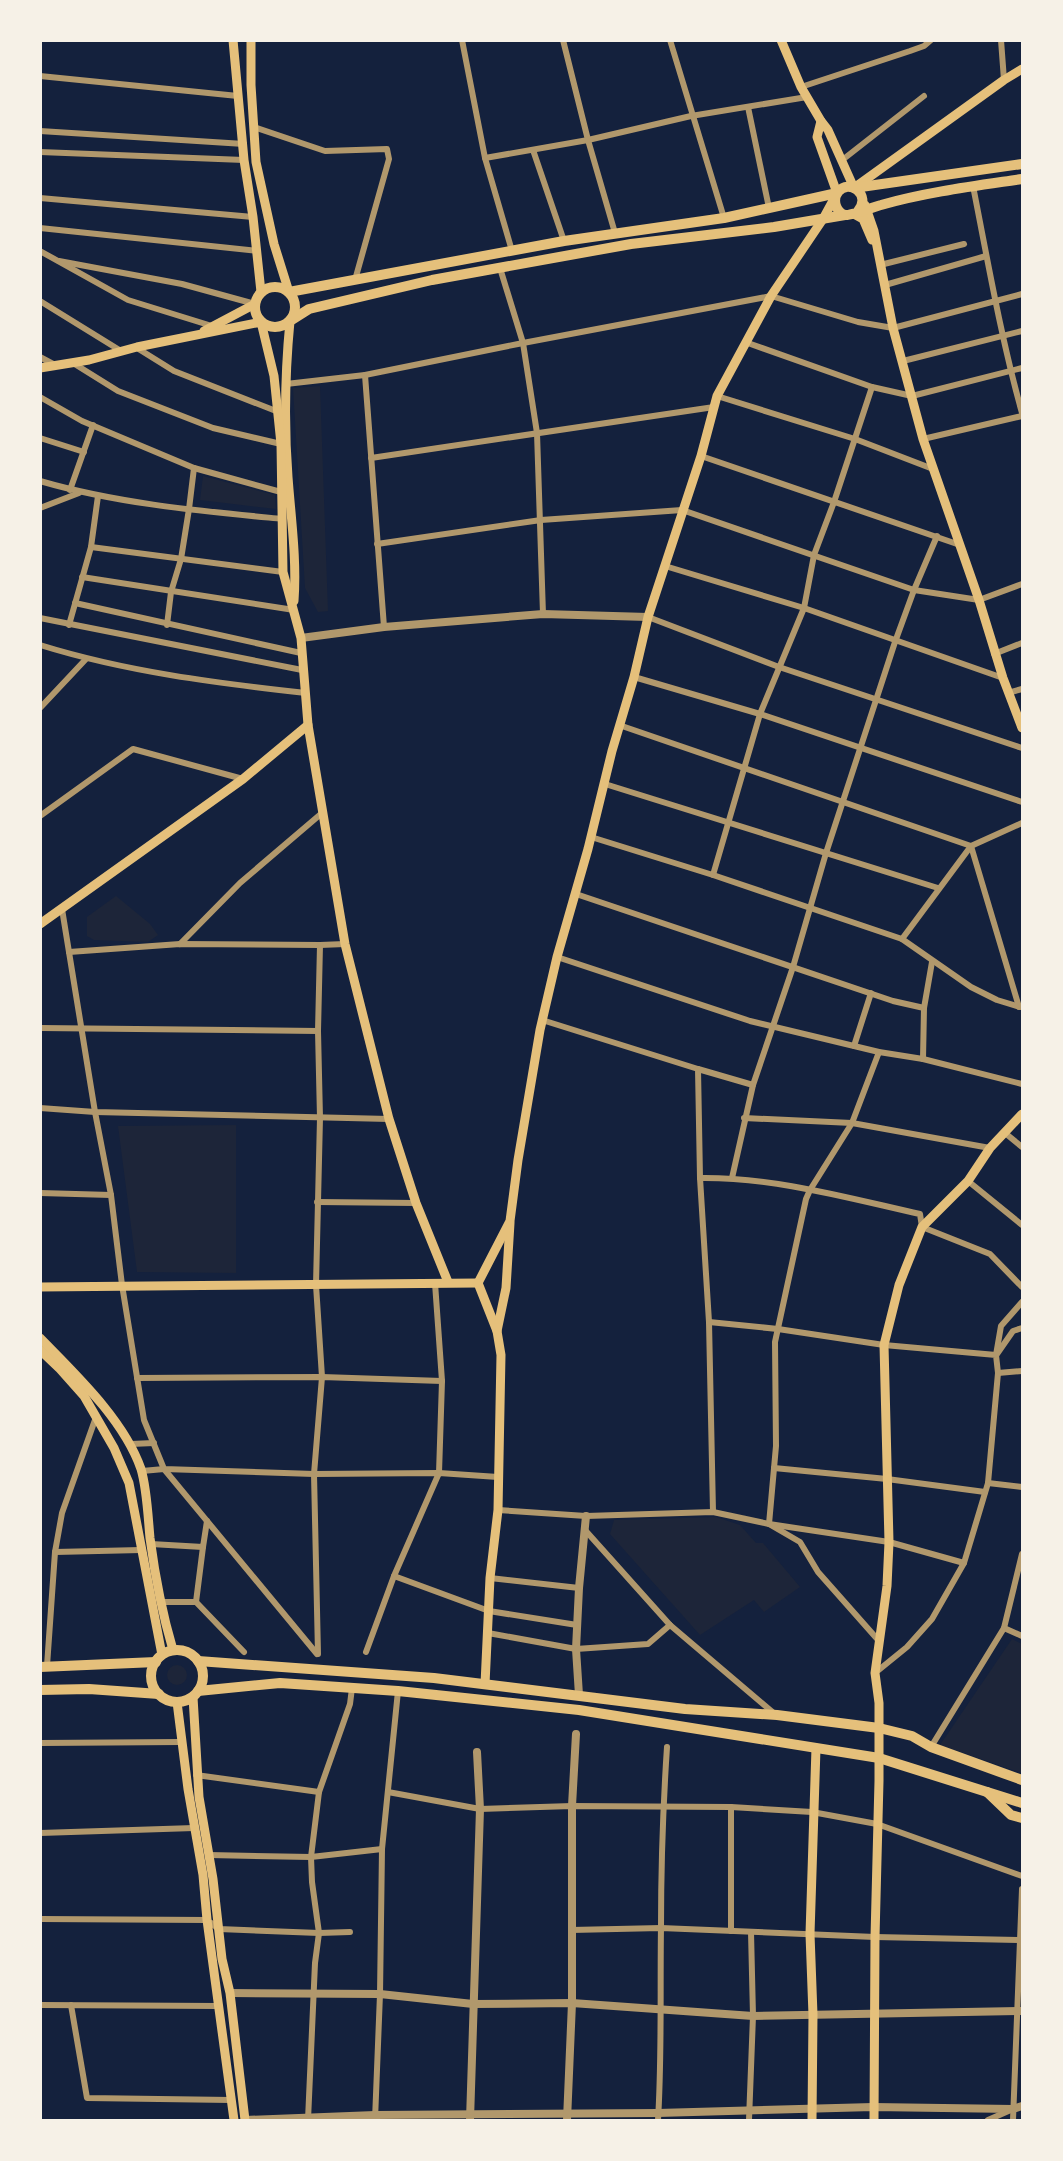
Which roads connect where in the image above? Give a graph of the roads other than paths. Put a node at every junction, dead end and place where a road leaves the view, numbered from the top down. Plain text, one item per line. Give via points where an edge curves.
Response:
1 (233, 40) edge
2 (251, 40) edge
3 (462, 40) edge
4 (563, 40) edge
5 (670, 40) edge
6 (781, 40) edge
7 (931, 40) edge
8 (1001, 40) edge
9 (1023, 69) edge
10 (40, 76) edge
11 (1004, 80) junction
12 (801, 87) junction
13 (238, 96) junction
14 (924, 96) dead end
15 (807, 97) junction
16 (748, 107) junction
17 (691, 116) junction
18 (821, 121) junction
19 (254, 127) junction
20 (40, 130) edge
21 (588, 140) junction
22 (244, 144) junction
23 (533, 150) junction
24 (40, 152) edge
25 (485, 158) junction
26 (244, 160) junction
27 (841, 161) junction
28 (1023, 164) edge
29 (1023, 179) edge
30 (974, 186) junction
31 (854, 188) junction
32 (836, 195) junction
33 (40, 198) edge
34 (770, 208) junction
35 (857, 210) junction
36 (253, 217) junction
37 (724, 218) junction
38 (824, 219) junction
39 (40, 228) edge
40 (615, 233) junction
41 (564, 241) junction
42 (964, 244) dead end
43 (258, 251) junction
44 (512, 251) junction
45 (43, 252) edge
46 (986, 256) junction
47 (40, 261) edge
48 (59, 261) junction
49 (880, 265) junction
50 (500, 268) junction
51 (355, 280) junction
52 (885, 285) junction
53 (261, 292) junction
54 (289, 292) junction
55 (1023, 294) edge
56 (771, 296) junction
57 (994, 300) junction
58 (40, 301) edge
59 (255, 304) junction
60 (290, 321) junction
61 (261, 322) junction
62 (212, 326) junction
63 (893, 328) junction
64 (1023, 331) edge
65 (198, 334) junction
66 (1003, 336) junction
67 (744, 342) junction
68 (523, 343) junction
69 (137, 347) junction
70 (121, 351) junction
71 (40, 357) edge
72 (903, 361) junction
73 (70, 362) junction
74 (55, 365) junction
75 (40, 368) edge
76 (1023, 368) edge
77 (1010, 371) junction
78 (365, 375) junction
79 (286, 384) junction
80 (872, 387) junction
81 (717, 396) junction
82 (912, 396) junction
83 (40, 397) edge
84 (714, 407) junction
85 (276, 411) junction
86 (1023, 414) edge
87 (93, 425) junction
88 (537, 433) junction
89 (40, 438) edge
90 (855, 439) junction
91 (923, 439) junction
92 (281, 444) junction
93 (84, 452) junction
94 (701, 456) junction
95 (371, 458) junction
96 (194, 468) junction
97 (934, 469) junction
98 (40, 481) edge
99 (70, 490) junction
100 (280, 492) junction
101 (80, 493) junction
102 (98, 496) junction
103 (834, 502) junction
104 (40, 507) edge
105 (189, 509) junction
106 (682, 510) junction
107 (283, 519) junction
108 (541, 520) junction
109 (938, 536) junction
110 (377, 544) junction
111 (960, 545) junction
112 (91, 547) junction
113 (814, 555) junction
114 (181, 559) junction
115 (665, 566) junction
116 (282, 572) junction
117 (82, 578) junction
118 (1023, 584) edge
119 (914, 591) junction
120 (171, 592) junction
121 (979, 600) junction
122 (75, 603) junction
123 (804, 608) junction
124 (294, 610) junction
125 (543, 614) junction
126 (648, 616) junction
127 (40, 618) edge
128 (69, 625) junction
129 (167, 625) junction
130 (384, 627) junction
131 (301, 638) junction
132 (895, 642) junction
133 (1023, 643) edge
134 (40, 645) edge
135 (301, 653) junction
136 (994, 654) junction
137 (86, 659) junction
138 (779, 667) junction
139 (302, 670) junction
140 (634, 677) junction
141 (1003, 678) junction
142 (1023, 689) edge
143 (306, 693) junction
144 (1008, 693) junction
145 (876, 698) junction
146 (40, 708) edge
147 (760, 714) junction
148 (308, 725) junction
149 (619, 725) junction
150 (1023, 728) edge
151 (861, 748) junction
152 (1023, 748) edge
153 (745, 767) junction
154 (243, 779) junction
155 (605, 784) junction
156 (843, 802) junction
157 (1023, 802) edge
158 (322, 813) junction
159 (40, 816) edge
160 (729, 822) junction
161 (1023, 823) edge
162 (591, 837) junction
163 (971, 846) junction
164 (826, 853) junction
165 (713, 875) junction
166 (938, 888) junction
167 (576, 894) junction
168 (62, 909) junction
169 (809, 909) junction
170 (40, 924) edge
171 (902, 939) junction
172 (180, 944) junction
173 (345, 944) junction
174 (320, 945) junction
175 (69, 952) junction
176 (557, 957) junction
177 (932, 962) junction
178 (793, 967) junction
179 (871, 993) junction
180 (1021, 1007) edge
181 (924, 1008) junction
182 (542, 1020) junction
183 (774, 1026) junction
184 (40, 1028) edge
185 (81, 1028) junction
186 (318, 1031) junction
187 (854, 1046) junction
188 (879, 1052) junction
189 (923, 1059) junction
190 (698, 1069) junction
191 (1023, 1084) edge
192 (753, 1085) junction
193 (40, 1108) edge
194 (95, 1112) junction
195 (1023, 1114) edge
196 (320, 1118) junction
197 (744, 1118) junction
198 (389, 1119) junction
199 (852, 1123) junction
200 (1005, 1134) junction
201 (990, 1148) junction
202 (1023, 1148) edge
203 (700, 1178) junction
204 (732, 1178) junction
205 (968, 1181) junction
206 (810, 1190) junction
207 (40, 1193) edge
208 (111, 1195) junction
209 (317, 1202) junction
210 (416, 1203) junction
211 (510, 1221) junction
212 (1023, 1225) edge
213 (922, 1227) junction
214 (435, 1282) junction
215 (448, 1282) junction
216 (478, 1283) junction
217 (122, 1285) junction
218 (316, 1285) junction
219 (40, 1287) edge
220 (1023, 1287) edge
221 (1023, 1302) edge
222 (709, 1322) junction
223 (1023, 1328) edge
224 (778, 1329) junction
225 (496, 1331) junction
226 (40, 1338) edge
227 (884, 1345) junction
228 (40, 1350) edge
229 (996, 1355) junction
230 (1023, 1371) edge
231 (998, 1373) junction
232 (322, 1377) junction
233 (137, 1378) junction
234 (442, 1381) junction
235 (96, 1417) junction
236 (154, 1443) junction
237 (130, 1444) junction
238 (774, 1468) junction
239 (164, 1469) junction
240 (142, 1471) junction
241 (439, 1473) junction
242 (314, 1474) junction
243 (498, 1477) junction
244 (887, 1479) junction
245 (988, 1483) junction
246 (1023, 1487) edge
247 (985, 1492) junction
248 (498, 1510) junction
249 (713, 1512) junction
250 (586, 1516) junction
251 (207, 1521) junction
252 (769, 1524) junction
253 (585, 1530) junction
254 (889, 1542) junction
255 (151, 1544) junction
256 (202, 1547) junction
257 (141, 1550) junction
258 (55, 1552) junction
259 (1023, 1554) edge
260 (964, 1563) junction
261 (394, 1576) junction
262 (490, 1578) junction
263 (579, 1588) junction
264 (160, 1602) junction
265 (196, 1602) junction
266 (489, 1611) junction
267 (670, 1624) junction
268 (577, 1625) junction
269 (1004, 1628) junction
270 (488, 1632) junction
271 (1023, 1636) edge
272 (880, 1643) junction
273 (576, 1648) junction
274 (174, 1650) junction
275 (244, 1652) dead end
276 (366, 1652) dead end
277 (159, 1658) junction
278 (198, 1660) junction
279 (44, 1666) edge
280 (875, 1673) junction
281 (485, 1684) junction
282 (352, 1688) junction
283 (40, 1690) edge
284 (398, 1691) junction
285 (159, 1694) junction
286 (196, 1694) junction
287 (579, 1695) junction
288 (177, 1702) junction
289 (777, 1715) junction
290 (879, 1728) junction
291 (576, 1734) dead end
292 (181, 1742) junction
293 (40, 1743) edge
294 (667, 1747) dead end
295 (931, 1747) junction
296 (816, 1748) junction
297 (477, 1752) dead end
298 (879, 1758) junction
299 (196, 1775) junction
300 (1023, 1780) edge
301 (985, 1790) junction
302 (319, 1792) junction
303 (388, 1792) junction
304 (1023, 1803) edge
305 (573, 1806) junction
306 (731, 1806) junction
307 (663, 1807) junction
308 (480, 1809) junction
309 (812, 1812) junction
310 (1023, 1818) edge
311 (877, 1824) junction
312 (194, 1828) junction
313 (40, 1833) edge
314 (382, 1850) junction
315 (209, 1855) junction
316 (311, 1857) junction
317 (1023, 1876) edge
318 (1023, 1889) edge
319 (40, 1919) edge
320 (207, 1920) junction
321 (661, 1928) junction
322 (219, 1929) junction
323 (571, 1930) junction
324 (731, 1931) junction
325 (350, 1932) dead end
326 (751, 1932) junction
327 (319, 1933) junction
328 (810, 1934) junction
329 (875, 1937) junction
330 (1021, 1940) edge
331 (230, 1993) junction
332 (315, 1994) junction
333 (380, 1994) junction
334 (572, 2003) junction
335 (473, 2004) junction
336 (40, 2005) edge
337 (71, 2005) junction
338 (218, 2006) junction
339 (662, 2009) junction
340 (1020, 2012) edge
341 (813, 2015) junction
342 (874, 2015) junction
343 (753, 2016) junction
344 (231, 2100) junction
345 (1023, 2106) edge
346 (873, 2108) junction
347 (812, 2109) junction
348 (1013, 2109) junction
349 (749, 2111) junction
350 (567, 2117) edge
351 (658, 2117) edge
352 (375, 2118) edge
353 (471, 2118) edge
354 (308, 2119) edge
355 (245, 2120) edge
356 (234, 2121) edge
357 (749, 2121) edge
358 (812, 2121) edge
359 (874, 2121) edge
360 (988, 2121) edge
361 (1012, 2121) edge

1 - 13 main road
2 - 19 main road
3 - 25 street
4 - 21 street
5 - 17 street
6 - 12 main road
7 - 12 street via 924,46
8 - 11 street
9 - 11 main road
10 - 13 street
11 - 31 main road
12 - 15 main road
13 - 22 main road
14 - 27 street
15 - 16 street
15 - 18 main road
16 - 17 street
16 - 34 street
17 - 21 street
17 - 37 street
18 - 27 main road
18 - 32 main road via 817,137
19 - 51 street via 325,151 387,149 389,159
19 - 54 main road via 256,162
20 - 22 street
21 - 23 street
21 - 40 street
22 - 26 main road
23 - 25 street
23 - 41 street
24 - 26 street
25 - 44 street
26 - 36 main road
27 - 31 main road
28 - 31 main road
29 - 30 main road
30 - 35 main road
30 - 46 street
31 - 32 main road via 845,187
31 - 35 main road via 858,191
32 - 34 main road
32 - 35 main road via 838,210
32 - 38 main road
33 - 36 street
34 - 37 main road
35 - 38 main road
35 - 49 main road via 874,231
36 - 43 main road
37 - 40 main road
38 - 50 main road via 631,244
38 - 56 main road
39 - 43 street
40 - 41 main road
41 - 44 main road
42 - 49 street
43 - 53 main road
44 - 51 main road
45 - 47 street
45 - 48 street
46 - 52 street
46 - 57 street
48 - 59 street via 182,284
48 - 62 street via 128,300
49 - 52 main road
50 - 60 main road via 309,309
50 - 68 street
51 - 54 main road
52 - 63 main road
53 - 54 main road via 278,286
53 - 59 main road
54 - 60 main road via 295,303
55 - 57 street
56 - 63 street via 858,322
56 - 67 main road
56 - 68 street
57 - 63 street
57 - 66 street
58 - 70 street
59 - 61 main road
59 - 62 main road
60 - 61 main road via 279,327
60 - 79 main road
61 - 65 main road
61 - 85 main road via 274,376
62 - 65 main road
63 - 72 main road
64 - 66 street
65 - 69 main road
66 - 72 street
66 - 77 street
67 - 80 street
67 - 81 main road
68 - 78 street
68 - 88 street
69 - 70 main road
69 - 85 street via 174,371
70 - 73 main road
71 - 74 street
72 - 82 main road
73 - 74 main road
73 - 92 street via 118,392 213,428
74 - 75 main road
76 - 77 street
77 - 82 street
77 - 86 street
78 - 79 street
78 - 95 street
79 - 124 main road via 296,580
80 - 82 street
80 - 90 street
81 - 84 main road
81 - 90 street
82 - 91 main road
83 - 87 street
84 - 88 street
84 - 94 main road
85 - 92 main road
86 - 91 street
87 - 93 street
87 - 96 street
88 - 95 street
88 - 108 street
89 - 93 street
90 - 97 street
90 - 103 street
91 - 97 main road
92 - 100 main road
93 - 99 street
94 - 103 street
94 - 106 main road
95 - 110 street
96 - 100 street
96 - 105 street
97 - 111 main road
98 - 99 street
99 - 101 street
100 - 107 main road
101 - 102 street
101 - 104 street
102 - 105 street
102 - 112 street
103 - 109 street
103 - 113 street
105 - 107 street
105 - 114 street
106 - 108 street
106 - 113 street
106 - 115 main road
107 - 116 main road
108 - 110 street
108 - 125 street
109 - 111 street
109 - 119 street
110 - 130 street
111 - 121 main road
112 - 114 street
112 - 117 street
113 - 119 street
113 - 123 street
114 - 116 street
114 - 120 street
115 - 123 street
115 - 126 main road
116 - 124 main road
117 - 120 street
117 - 122 street
118 - 121 street
119 - 121 street
119 - 132 street
120 - 124 street
120 - 129 street
121 - 136 main road
122 - 128 street
122 - 129 street
123 - 132 street
123 - 138 street
124 - 131 main road
125 - 126 street
125 - 130 street
126 - 138 street
126 - 140 main road
127 - 128 street
128 - 139 street
129 - 135 street
130 - 131 street
131 - 135 main road
132 - 141 street
132 - 145 street
133 - 136 street
134 - 137 street
135 - 139 main road
136 - 141 main road
137 - 143 street via 193,680
137 - 146 street
138 - 145 street
138 - 147 street
139 - 143 main road
140 - 147 street
140 - 149 main road
141 - 144 main road
142 - 144 street
143 - 148 main road
144 - 150 main road
145 - 151 street
145 - 152 street
147 - 151 street
147 - 153 street
148 - 154 main road
148 - 158 main road
149 - 153 street
149 - 155 main road
151 - 156 street
151 - 157 street
153 - 156 street
153 - 160 street
154 - 159 street via 133,748
154 - 168 main road
155 - 160 street
155 - 162 main road
156 - 163 street
156 - 164 street
158 - 172 street via 240,883
158 - 173 main road
160 - 164 street
160 - 165 street
161 - 163 street
162 - 165 street
162 - 167 main road
163 - 166 street
163 - 180 street
164 - 166 street
164 - 169 street
165 - 169 street
166 - 171 street
167 - 176 main road
167 - 178 street
168 - 170 main road
168 - 175 street
169 - 171 street
169 - 178 street
171 - 177 street
172 - 174 street
172 - 175 street
173 - 174 street
173 - 198 main road
174 - 186 street
175 - 185 street
176 - 182 main road
176 - 183 street
177 - 180 street via 971,987
177 - 181 street
178 - 179 street
178 - 183 street
179 - 181 street
179 - 187 street
181 - 189 street
182 - 190 street
182 - 211 main road
183 - 187 street
183 - 192 street
184 - 185 street
185 - 186 street
185 - 194 street
186 - 196 street
187 - 188 street
188 - 189 street
188 - 199 street
189 - 191 street
190 - 192 street
190 - 203 street
192 - 197 street
193 - 194 street
194 - 196 street
194 - 208 street
195 - 200 main road
196 - 198 street
196 - 209 street
197 - 199 street
197 - 204 street
198 - 210 main road
199 - 201 street
199 - 206 street
200 - 201 main road
200 - 202 street
201 - 205 main road
203 - 204 street
203 - 222 street
204 - 206 street
205 - 212 street
205 - 213 main road
206 - 213 street via 920,1214
206 - 224 street
207 - 208 street
208 - 217 street
209 - 210 street
209 - 218 street
210 - 215 main road
211 - 216 main road
211 - 225 main road via 506,1288
213 - 220 street via 990,1254
213 - 227 main road via 899,1285
214 - 215 main road
214 - 218 main road
214 - 234 street
215 - 216 main road
216 - 225 main road
217 - 218 main road
217 - 219 main road
217 - 233 street
218 - 232 street
221 - 229 street via 1001,1326
222 - 224 street
222 - 249 street
223 - 229 street via 1013,1330
224 - 227 street
224 - 238 street
225 - 243 main road via 501,1355
226 - 237 main road via 104,1408
227 - 229 street
227 - 244 main road
228 - 235 main road via 84,1396
229 - 231 street
230 - 231 street
231 - 245 street
232 - 233 street
232 - 234 street
232 - 242 street
233 - 236 street via 144,1420
234 - 241 street
235 - 257 main road via 129,1483
235 - 258 street via 62,1513
236 - 237 street
236 - 239 street
237 - 240 main road
238 - 244 street
238 - 252 street
239 - 240 street
239 - 242 street
239 - 251 street
240 - 255 main road
241 - 242 street
241 - 243 street
241 - 261 street
242 - 251 street via 318,1654
243 - 248 main road
244 - 247 street
244 - 254 main road
245 - 246 street
245 - 247 street
247 - 260 street
248 - 250 street
248 - 262 main road
249 - 250 street
249 - 252 street
250 - 253 street
251 - 256 street
252 - 254 street
252 - 272 street via 800,1542 818,1572
253 - 263 street
253 - 267 street
254 - 260 street
254 - 272 main road
255 - 256 street
255 - 264 main road
256 - 265 street
257 - 258 street
257 - 277 main road
258 - 279 street
259 - 269 street
260 - 280 street via 932,1619 907,1647
261 - 266 street
261 - 276 street
262 - 263 street
262 - 266 main road
263 - 268 street
264 - 265 street
264 - 274 main road
265 - 275 street
266 - 268 street
266 - 270 main road
267 - 273 street via 648,1644
267 - 289 street
268 - 273 street
269 - 271 street
269 - 295 street
270 - 273 street
270 - 281 main road
272 - 280 main road
273 - 287 street
274 - 277 main road
274 - 278 main road via 190,1653
277 - 279 main road
277 - 285 main road via 152,1674
278 - 281 main road
278 - 286 main road via 203,1675
280 - 290 main road
281 - 287 main road
282 - 284 main road
282 - 286 main road via 280,1683
282 - 302 street
283 - 285 main road
284 - 296 main road via 579,1710
284 - 303 street
285 - 288 main road
286 - 288 main road
286 - 299 main road
287 - 289 main road via 685,1709
288 - 292 main road
289 - 290 main road
290 - 295 main road via 912,1736
290 - 298 main road
291 - 305 street
292 - 293 street
292 - 312 main road
294 - 307 street
295 - 300 main road
296 - 298 main road
296 - 309 main road
297 - 308 street
298 - 301 main road
298 - 311 main road
299 - 302 street
299 - 315 main road
301 - 304 main road
301 - 310 main road via 1011,1815
302 - 316 street
303 - 308 street
303 - 314 street
305 - 307 street
305 - 308 street
305 - 323 street
306 - 307 street
306 - 309 street
306 - 324 street
307 - 321 street
308 - 335 street
309 - 311 street
309 - 328 main road
311 - 317 street
311 - 329 main road
312 - 313 street
312 - 320 main road
314 - 316 street
314 - 333 street
315 - 316 street
315 - 322 main road
316 - 327 street
318 - 330 street
319 - 320 street
320 - 322 street
320 - 338 main road
321 - 323 street
321 - 324 street
321 - 339 street
322 - 327 street
322 - 331 main road
323 - 334 street
324 - 326 street
325 - 327 street
326 - 328 street
326 - 343 street
327 - 332 street
328 - 329 street
328 - 341 main road
329 - 330 street
329 - 342 main road
330 - 340 street
331 - 332 street
331 - 355 main road
332 - 333 street
332 - 354 street
333 - 335 street
333 - 352 street
334 - 335 street
334 - 339 street
334 - 350 street
335 - 353 street
336 - 337 street
337 - 338 street
337 - 344 street via 87,2098
338 - 344 main road
339 - 343 street
339 - 351 street
340 - 342 street
340 - 348 street
341 - 342 street
341 - 343 street
341 - 347 main road
342 - 346 main road
343 - 349 street
344 - 356 main road
345 - 348 street
346 - 347 street
346 - 348 street
346 - 359 main road
347 - 349 street
347 - 358 main road
348 - 360 street
348 - 361 street
349 - 351 street
349 - 357 street
350 - 351 street
350 - 353 street
352 - 353 street
352 - 354 street
354 - 355 street

